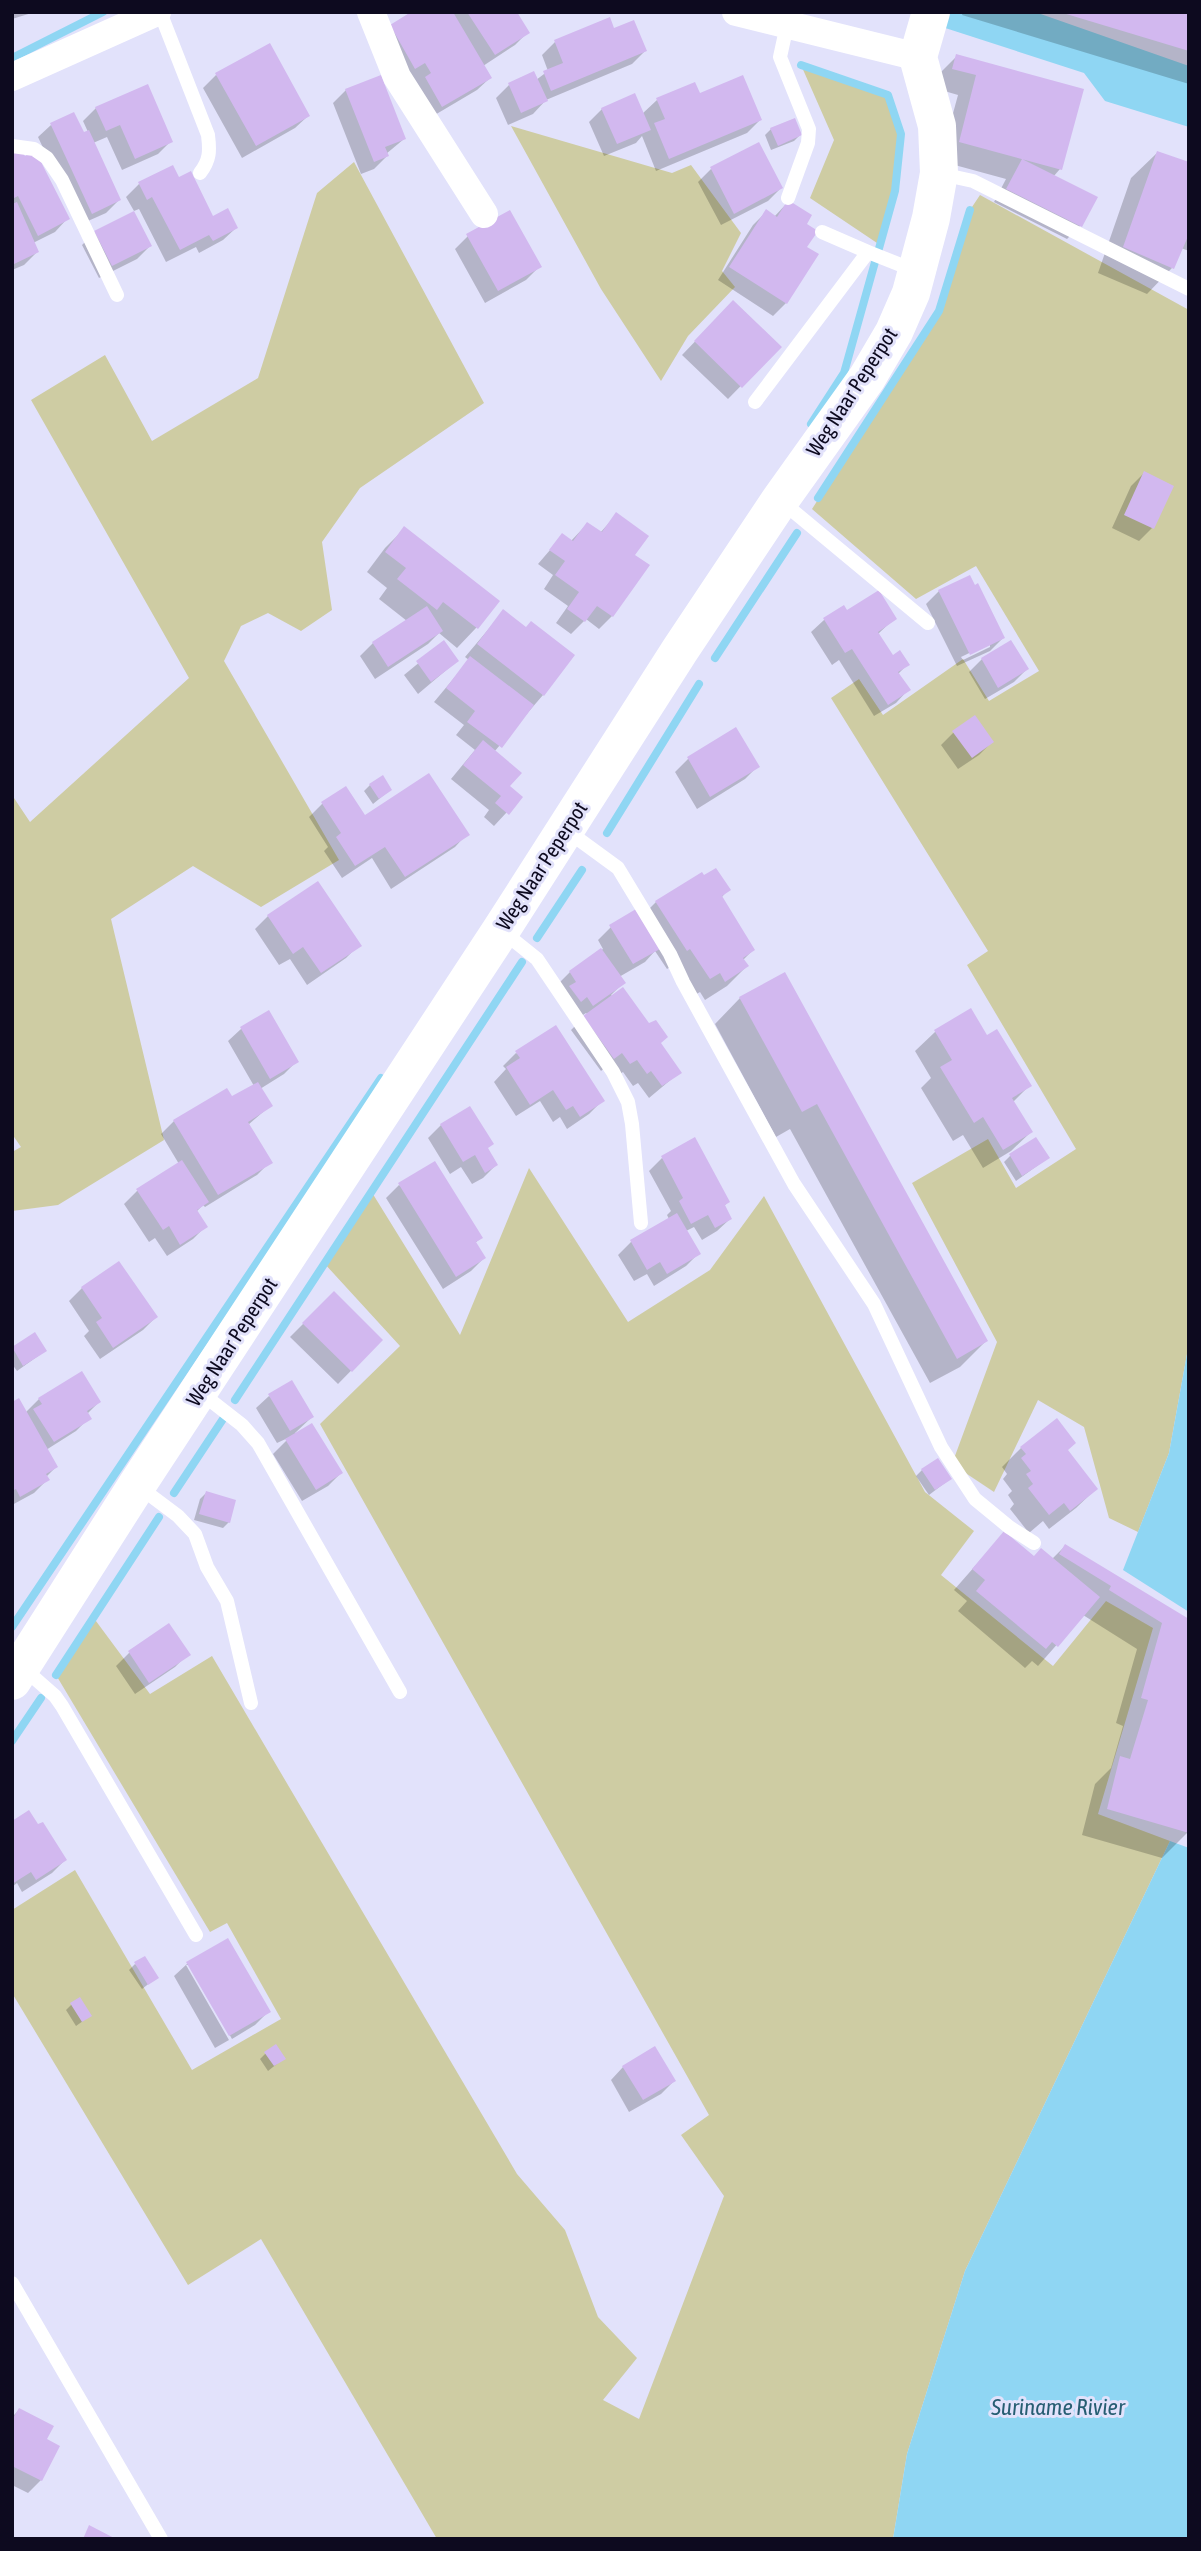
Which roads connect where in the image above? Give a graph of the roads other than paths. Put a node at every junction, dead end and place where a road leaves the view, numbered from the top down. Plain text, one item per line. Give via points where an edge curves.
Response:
1 (159, 12) edge
2 (371, 12) edge
3 (736, 12) edge
4 (931, 12) edge
5 (787, 25) junction
6 (918, 57) junction
7 (12, 77) edge
8 (12, 146) edge
9 (200, 173) dead end
10 (939, 173) junction
11 (788, 198) dead end
12 (484, 214) dead end
13 (822, 232) dead end
14 (869, 251) junction
15 (917, 271) junction
16 (1189, 289) edge
17 (117, 295) dead end
18 (755, 402) dead end
19 (780, 500) junction
20 (928, 623) dead end
21 (565, 829) junction
22 (501, 930) junction
23 (641, 1223) dead end
24 (200, 1392) junction
25 (137, 1485) junction
26 (1034, 1543) dead end
27 (17, 1674) edge
28 (400, 1692) dead end
29 (251, 1703) dead end
30 (196, 1935) dead end
31 (12, 2283) edge
32 (161, 2539) edge

1 - 7 street
1 - 9 lane via 208,135 210,151
2 - 12 street via 397,77
3 - 5 street
4 - 6 street
5 - 6 street
5 - 11 lane via 780,57 808,129 808,143
6 - 10 street, Weg Naar Peperpot via 937,126
8 - 17 lane via 34,149 47,158
10 - 15 street, Weg Naar Peperpot
10 - 16 lane via 974,181
13 - 14 lane
14 - 15 lane
14 - 18 lane
15 - 19 street, Weg Naar Peperpot via 894,332
19 - 20 lane
19 - 21 street, Weg Naar Peperpot
21 - 22 street, Weg Naar Peperpot
21 - 26 lane via 618,868 670,954 794,1184 874,1304 941,1447 975,1499
22 - 23 lane via 537,959 628,1102
22 - 24 street, Weg Naar Peperpot
24 - 25 street, Weg Naar Peperpot
24 - 28 lane via 258,1443
25 - 27 street, Weg Naar Peperpot
25 - 29 lane via 195,1534 227,1601
27 - 30 lane via 55,1696
31 - 32 lane

